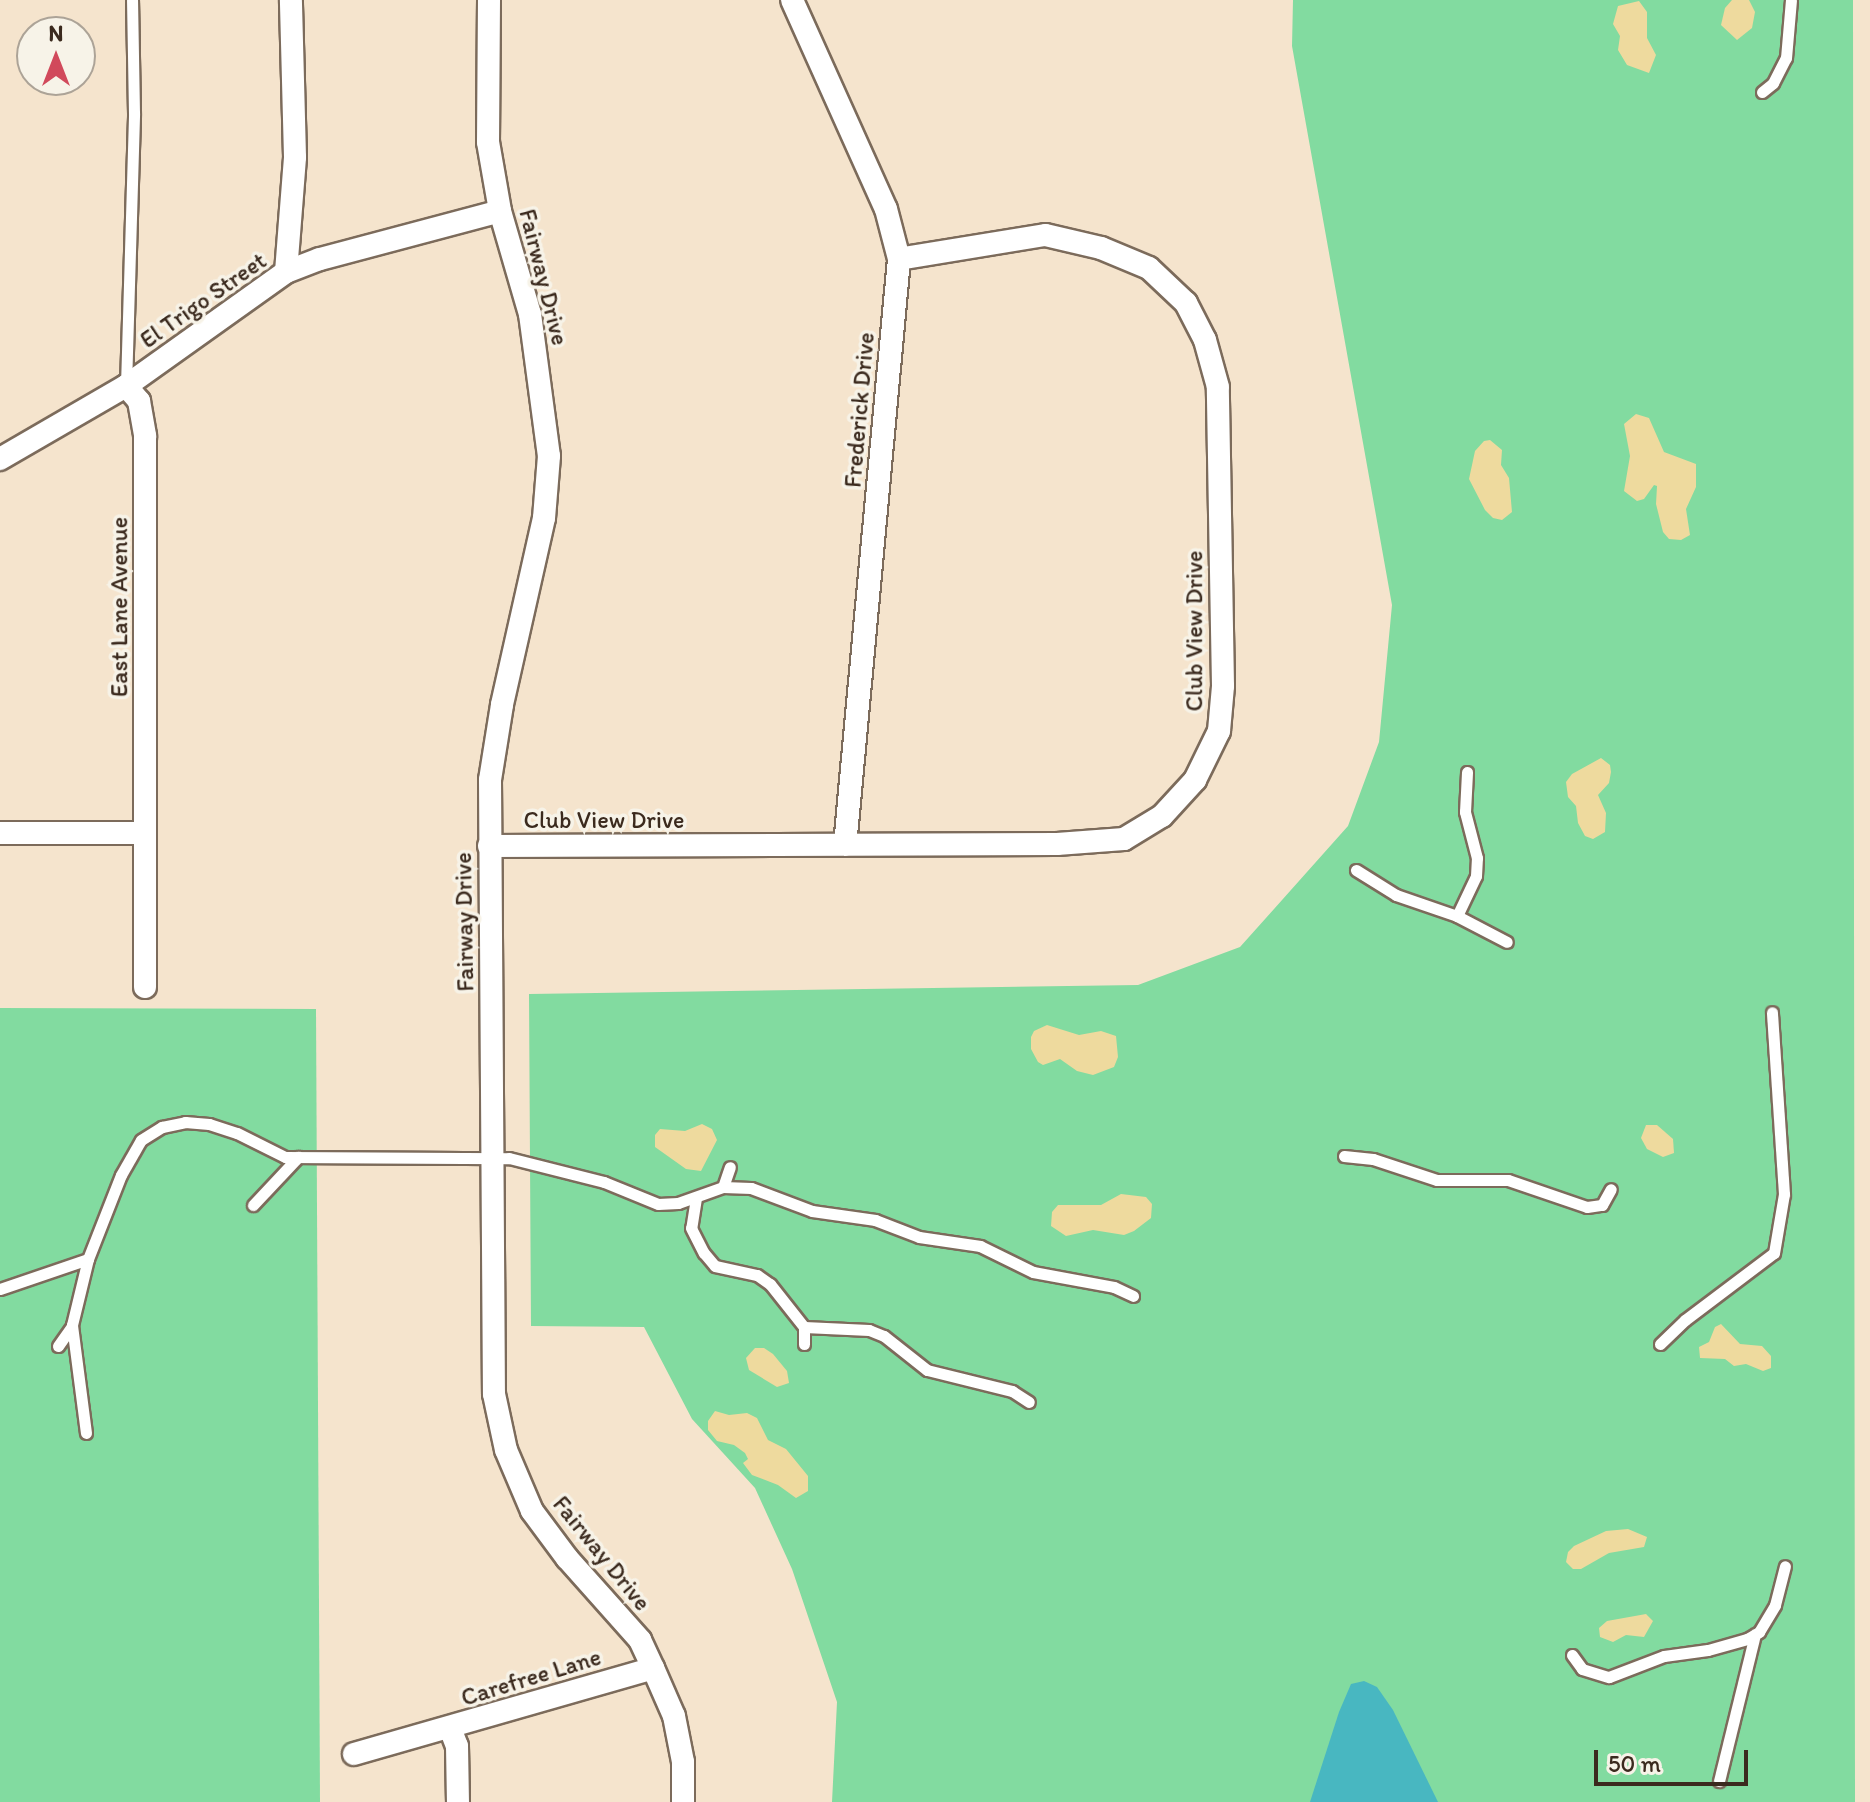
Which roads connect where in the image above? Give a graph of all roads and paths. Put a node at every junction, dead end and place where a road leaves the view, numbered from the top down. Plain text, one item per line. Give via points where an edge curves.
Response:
1 (132, 0) edge
2 (291, 0) edge
3 (489, 0) edge
4 (792, 0) edge
5 (1791, 0) edge
6 (1762, 92) dead end
7 (500, 211) junction
8 (899, 259) junction
9 (286, 272) junction
10 (126, 386) junction
11 (0, 459) edge
12 (1467, 772) dead end
13 (0, 833) edge
14 (145, 833) junction
15 (845, 845) junction
16 (489, 846) junction
17 (1356, 870) dead end
18 (1457, 916) junction
19 (1507, 942) dead end
20 (145, 987) dead end
21 (1772, 1012) dead end
22 (1344, 1156) dead end
23 (298, 1157) junction
24 (492, 1158) junction
25 (730, 1167) dead end
26 (723, 1187) junction
27 (1611, 1189) dead end
28 (696, 1198) junction
29 (253, 1205) dead end
30 (88, 1259) junction
31 (0, 1289) edge
32 (1133, 1296) dead end
33 (72, 1325) junction
34 (804, 1327) junction
35 (804, 1344) dead end
36 (1660, 1344) dead end
37 (58, 1346) dead end
38 (1029, 1402) dead end
39 (86, 1433) dead end
40 (1785, 1566) dead end
41 (1755, 1634) junction
42 (1572, 1655) dead end
43 (653, 1668) junction
44 (450, 1728) junction
45 (354, 1754) dead end
46 (1719, 1781) dead end
47 (458, 1802) edge
48 (683, 1802) edge

1 - 10 lane
2 - 9 street via 295,157
3 - 7 street, Fairway Drive via 488,142
4 - 8 street, Frederick Drive via 886,209
5 - 6 lane via 1786,58
7 - 9 street, El Trigo Street
7 - 16 street, Fairway Drive via 530,314 549,456 544,518 490,780
8 - 15 street, Frederick Drive
8 - 15 street, Club View Drive via 1045,235 1101,248 1149,268 1186,303 1205,340 1218,387 1223,686 1219,731 1195,780 1162,816 1124,839
9 - 10 street, El Trigo Street
10 - 11 street, El Trigo Street
10 - 14 street, East Lane Avenue via 139,401 145,436
12 - 18 lane via 1465,812 1477,858 1476,876
13 - 14 street
14 - 20 street, East Lane Avenue
15 - 16 street, Club View Drive
16 - 24 street, Fairway Drive
17 - 18 lane via 1396,895
18 - 19 lane
21 - 36 lane via 1784,1194 1774,1253
22 - 27 lane via 1373,1159 1437,1180 1516,1182 1587,1207 1602,1205
23 - 24 lane
23 - 29 lane
23 - 30 lane via 285,1157 209,1124 162,1127 141,1140 121,1175
24 - 28 lane via 556,1167 658,1204
24 - 43 street, Fairway Drive via 494,1394 506,1450 532,1511 640,1640
25 - 26 lane
26 - 28 lane
26 - 32 lane via 751,1188 812,1211 875,1220 919,1237 980,1246 1033,1272 1114,1287
28 - 34 lane via 691,1228 704,1253 715,1266 757,1275 770,1284
30 - 31 lane
30 - 33 lane
33 - 37 lane
33 - 39 lane
34 - 35 lane
34 - 38 lane via 869,1330 927,1370 1012,1391
40 - 41 lane via 1775,1605
41 - 42 lane via 1732,1645 1664,1656 1609,1677 1582,1669
41 - 46 lane
43 - 44 street, Carefree Lane
43 - 48 street, Fairway Drive via 674,1716 683,1762
44 - 45 street
44 - 47 street, Carefree Lane via 457,1746

